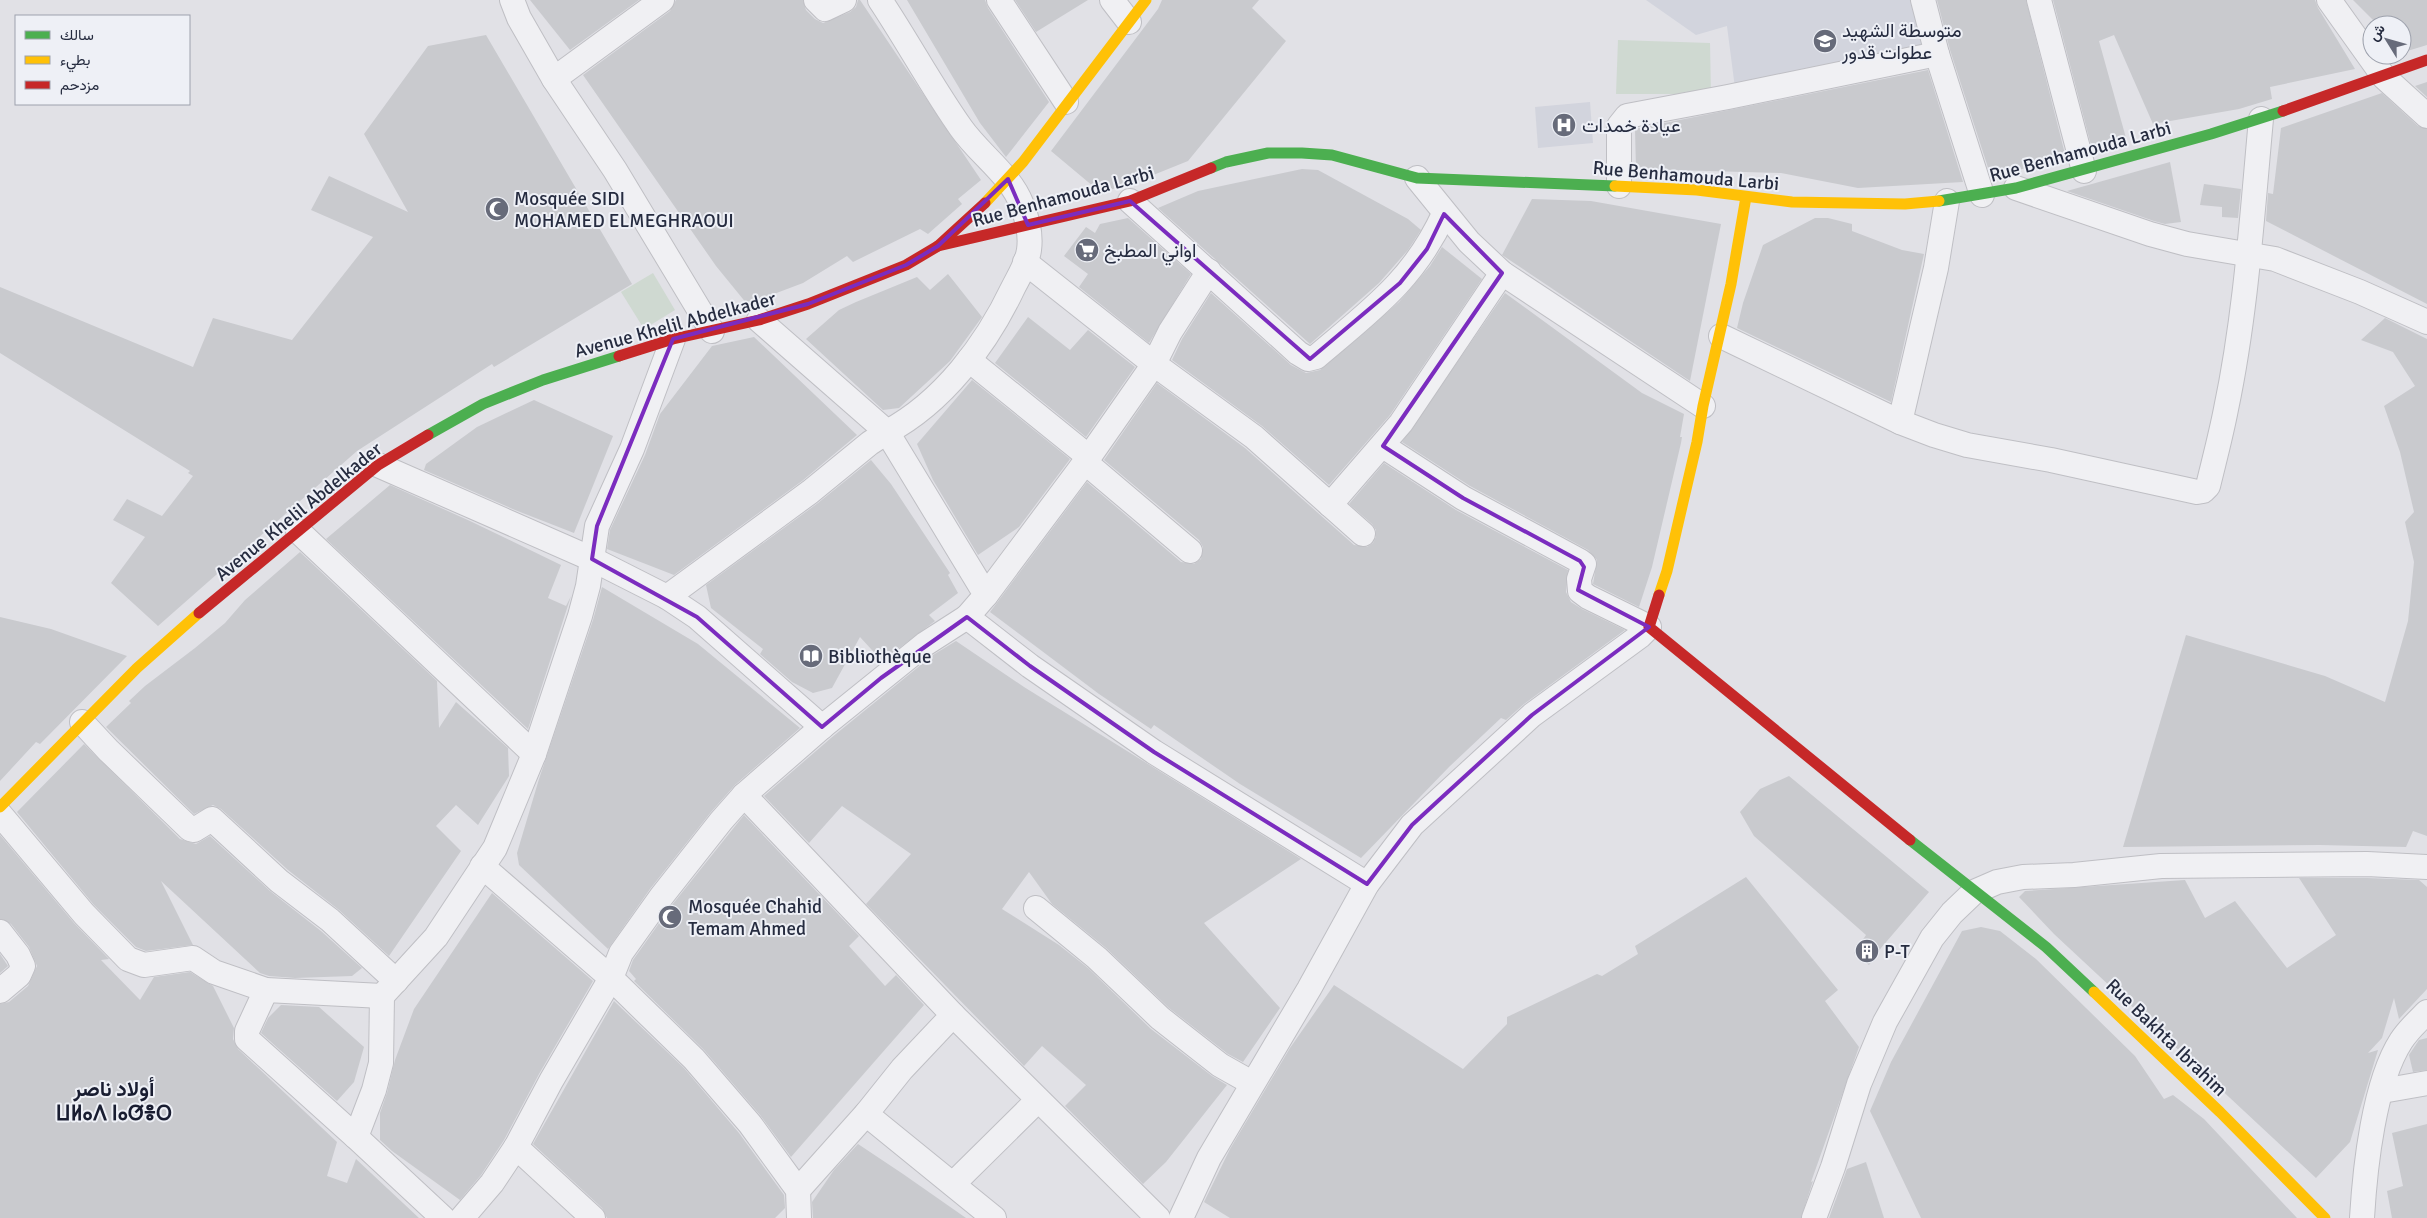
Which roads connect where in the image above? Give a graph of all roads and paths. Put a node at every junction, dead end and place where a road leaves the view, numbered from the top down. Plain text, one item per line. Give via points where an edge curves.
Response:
1 (512, 0) edge
2 (662, 0) edge
3 (816, 0) edge
4 (844, 0) edge
5 (880, 0) edge
6 (999, 0) edge
7 (1112, 0) edge
8 (1146, 0) edge
9 (1923, 0) edge
10 (2039, 0) edge
11 (2329, 0) edge
12 (1129, 22) junction
13 (1937, 54) junction
14 (2427, 60) edge
15 (2384, 77) junction
16 (554, 78) junction
17 (1066, 102) junction
18 (2427, 116) edge
19 (2260, 119) junction
20 (2084, 170) junction
21 (1417, 178) junction
22 (1008, 179) junction
23 (1619, 186) junction
24 (2016, 188) junction
25 (1982, 195) junction
26 (1746, 197) junction
27 (1130, 201) junction
28 (1947, 201) junction
29 (1444, 214) junction
30 (1028, 225) junction
31 (938, 246) junction
32 (2248, 254) junction
33 (1026, 262) junction
34 (1209, 271) junction
35 (1502, 273) junction
36 (758, 320) junction
37 (2427, 322) edge
38 (712, 331) junction
39 (1721, 336) junction
40 (673, 339) junction
41 (969, 360) junction
42 (1154, 364) junction
43 (1703, 406) junction
44 (1900, 422) junction
45 (888, 432) junction
46 (1383, 446) junction
47 (1087, 460) junction
48 (378, 465) junction
49 (1330, 505) junction
50 (298, 531) junction
51 (1363, 534) dead end
52 (1190, 551) dead end
53 (592, 559) junction
54 (986, 595) junction
55 (667, 597) junction
56 (967, 617) junction
57 (1649, 627) junction
58 (82, 722) junction
59 (822, 727) junction
60 (534, 754) junction
61 (744, 795) junction
62 (0, 807) edge
63 (0, 814) edge
64 (482, 866) junction
65 (2427, 867) edge
66 (1367, 884) junction
67 (1974, 892) junction
68 (1036, 908) dead end
69 (0, 932) edge
70 (612, 978) junction
71 (389, 988) junction
72 (0, 990) edge
73 (266, 990) junction
74 (2427, 1012) edge
75 (953, 1015) junction
76 (1252, 1083) junction
77 (2427, 1083) edge
78 (2382, 1091) junction
79 (1038, 1100) junction
80 (866, 1114) junction
81 (356, 1137) junction
82 (516, 1147) junction
83 (953, 1184) junction
84 (798, 1190) junction
85 (443, 1218) edge
86 (462, 1218) edge
87 (593, 1218) edge
88 (799, 1218) edge
89 (994, 1218) edge
90 (1158, 1218) edge
91 (1181, 1218) edge
92 (1814, 1218) edge
93 (2325, 1218) edge
94 (2362, 1218) edge

1 - 16 street
2 - 16 street
3 - 4 street via 824,9
5 - 22 street via 962,129
6 - 17 street
7 - 12 street
8 - 12 street, Avenue Khelil Abdelkader
9 - 13 street
10 - 20 street
11 - 15 street
12 - 17 street, Avenue Khelil Abdelkader
13 - 23 street via 1626,116 1619,126
13 - 25 street
14 - 15 street, Rue Benhamouda Larbi
15 - 18 street
15 - 19 street, Rue Benhamouda Larbi
16 - 38 street via 615,170
17 - 22 street, Avenue Khelil Abdelkader
19 - 20 street, Rue Benhamouda Larbi
19 - 32 street
20 - 24 street, Rue Benhamouda Larbi
21 - 23 street, Rue Benhamouda Larbi
21 - 27 street, Rue Benhamouda Larbi via 1332,155 1268,153 1226,162
21 - 29 street
22 - 30 street
22 - 31 street, Avenue Khelil Abdelkader
23 - 26 street, Rue Benhamouda Larbi via 1697,190
24 - 25 street, Rue Benhamouda Larbi
24 - 32 street via 2150,234
25 - 28 street, Rue Benhamouda Larbi
26 - 28 street, Rue Benhamouda Larbi via 1841,203
26 - 39 street
27 - 30 street, Rue Benhamouda Larbi
27 - 34 street
28 - 44 street via 1936,268
29 - 34 street via 1427,249 1400,283 1312,358 1298,352
29 - 35 street
30 - 31 street, Rue Benhamouda Larbi
30 - 33 street
31 - 36 street, Avenue Khelil Abdelkader via 906,265 852,288
32 - 37 street via 2275,259
32 - 44 street via 2226,409 2208,486 2203,491 1967,445
33 - 41 street via 991,330
33 - 42 street
34 - 42 street via 1170,332
35 - 43 street
35 - 46 street via 1430,383
36 - 38 street, Avenue Khelil Abdelkader
36 - 45 street
38 - 40 street, Avenue Khelil Abdelkader
39 - 43 street
39 - 44 street
40 - 48 street, Avenue Khelil Abdelkader via 513,391 460,416
40 - 53 street via 632,449 597,526
41 - 45 street via 926,405
41 - 47 street
42 - 47 street
42 - 49 street via 1254,438
43 - 57 street via 1676,533
45 - 54 street
45 - 55 street
46 - 49 street
46 - 57 street via 1463,498 1580,561 1584,564 1579,579 1580,591
47 - 52 street
47 - 54 street
48 - 50 street, Avenue Khelil Abdelkader
48 - 53 street
49 - 51 street
50 - 58 street, Avenue Khelil Abdelkader via 137,668
50 - 60 street
53 - 55 street
53 - 60 street via 580,616
54 - 56 street
55 - 59 street via 698,617
56 - 59 street via 925,644
56 - 66 street via 1030,666 1154,752
57 - 66 street via 1532,715 1412,825
57 - 67 street, Rue Bakhta Ibrahim
58 - 62 street, Avenue Khelil Abdelkader
58 - 71 street via 190,828 194,830 212,819 279,881 330,920
59 - 61 street
60 - 64 street via 495,848
61 - 70 street via 661,897 621,953
61 - 75 street
63 - 73 street via 84,914 128,959 144,965 193,958 214,972
64 - 70 street
64 - 71 street via 436,938
65 - 67 street via 2367,864 2162,866 2023,877 1997,882
66 - 76 street
67 - 92 street via 1932,938 1885,1022 1859,1084
67 - 93 street, Rue Bakhta Ibrahim via 2052,952 2227,1119
68 - 76 street via 1090,952 1160,1018 1220,1065
69 - 72 street via 23,966 19,975
70 - 82 street
70 - 84 street via 694,1060 750,1124
71 - 73 street
71 - 81 street via 381,1063
73 - 81 street via 247,1031 247,1039
74 - 78 street via 2402,1040
75 - 79 street
75 - 80 street via 902,1069
76 - 91 street via 1209,1158
77 - 78 street
78 - 94 street via 2372,1130
79 - 83 street
79 - 90 street
80 - 83 street
80 - 84 street
81 - 85 street
82 - 86 street via 492,1183
82 - 87 street
83 - 89 street
84 - 88 street

